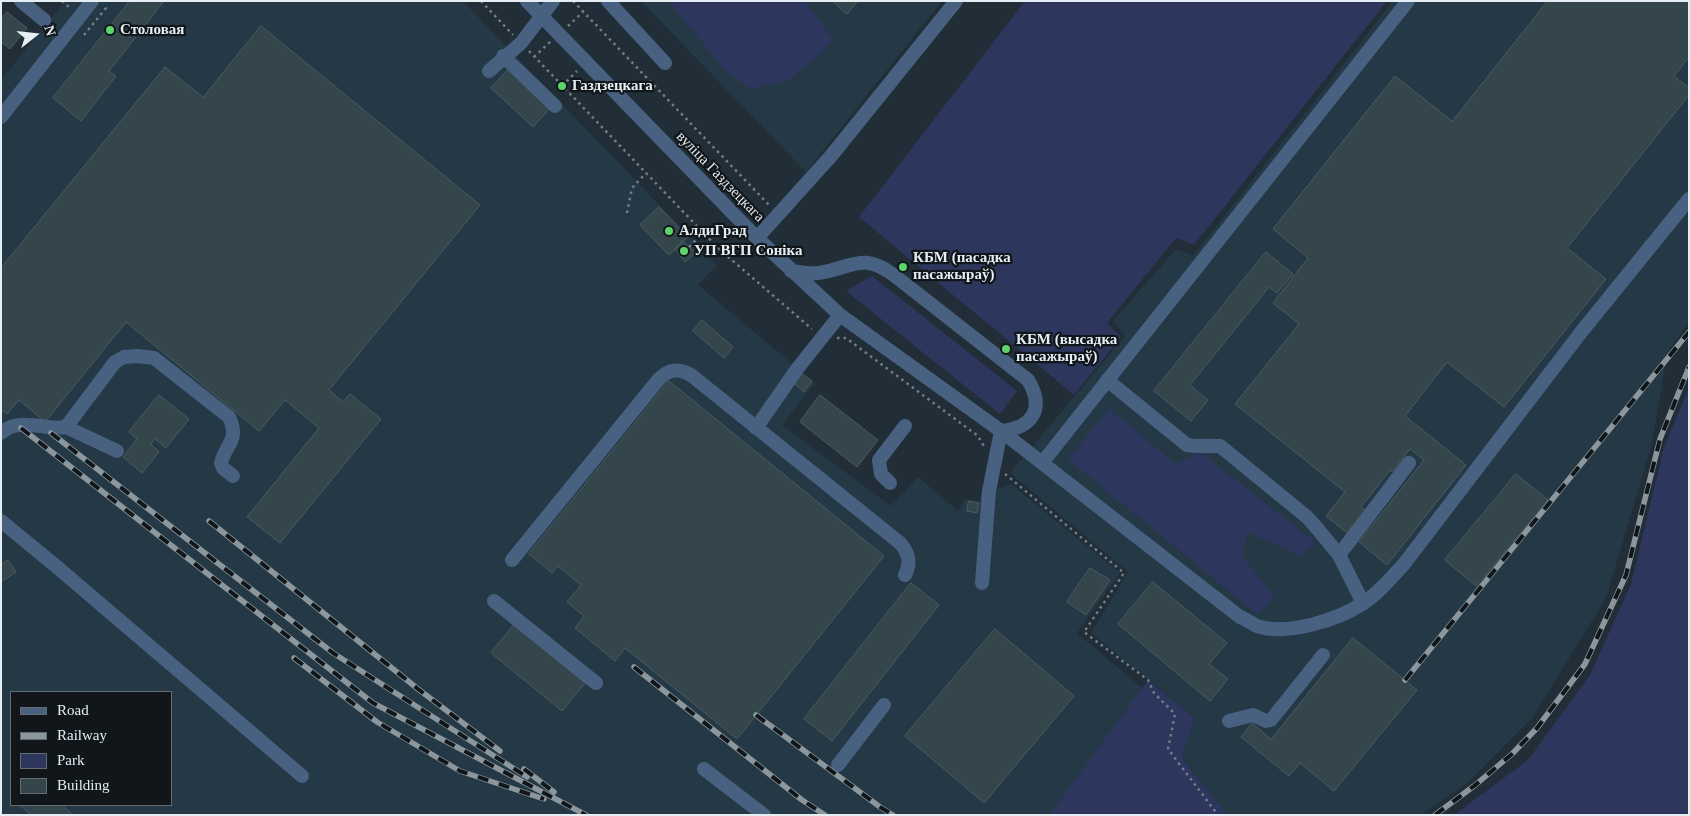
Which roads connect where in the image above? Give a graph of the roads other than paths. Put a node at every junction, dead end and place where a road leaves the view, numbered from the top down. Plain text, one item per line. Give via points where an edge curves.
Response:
1 (21, 1) edge
2 (92, 1) edge
3 (527, 1) edge
4 (553, 1) edge
5 (608, 1) edge
6 (956, 1) edge
7 (1408, 1) edge
8 (541, 16) junction
9 (44, 20) dead end
10 (504, 56) junction
11 (665, 63) dead end
12 (489, 70) dead end
13 (555, 106) dead end
14 (1, 117) edge
15 (1689, 198) edge
16 (757, 238) junction
17 (790, 270) junction
18 (840, 315) junction
19 (1108, 380) junction
20 (905, 426) dead end
21 (66, 427) junction
22 (756, 428) junction
23 (1001, 431) junction
24 (1, 433) edge
25 (117, 451) dead end
26 (1042, 463) junction
27 (1409, 463) dead end
28 (233, 476) dead end
29 (890, 483) dead end
30 (1, 521) edge
31 (1339, 555) junction
32 (512, 560) dead end
33 (905, 575) dead end
34 (982, 584) dead end
35 (494, 601) dead end
36 (1363, 603) junction
37 (1323, 655) dead end
38 (596, 683) dead end
39 (884, 705) dead end
40 (1229, 721) dead end
41 (838, 765) dead end
42 (704, 769) dead end
43 (302, 776) dead end
44 (764, 815) edge

1 - 9 street
2 - 14 street
3 - 8 street, вуліца Газдзецкага
4 - 8 street
5 - 11 street
6 - 16 street via 831,156
7 - 19 street
8 - 10 street via 521,43
8 - 16 street, вуліца Газдзецкага
10 - 12 street
10 - 13 street
15 - 36 street, вуліца Газдзецкага via 1582,331 1404,564
16 - 17 street, вуліца Газдзецкага
17 - 18 street, вуліца Газдзецкага
17 - 23 street via 818,273 859,262 873,263 890,272 1028,380 1036,401 1034,412 1021,427
18 - 22 street via 796,369
18 - 23 street, вуліца Газдзецкага
19 - 26 street
19 - 31 street via 1187,445 1220,446 1307,517
20 - 29 street via 879,460 881,474
21 - 24 street via 16,425
21 - 25 street
21 - 28 street via 115,362 124,357 154,358 229,417 233,438 221,463
22 - 32 street via 684,371 669,371 659,379
22 - 33 street via 900,543 909,558
23 - 26 street, вуліца Газдзецкага
23 - 34 street via 989,491
26 - 36 street, вуліца Газдзецкага via 1257,626 1293,628 1313,624
27 - 31 street
30 - 43 street
31 - 36 street
35 - 38 street
37 - 40 street via 1271,720 1266,722 1253,715
39 - 41 street
42 - 44 street

